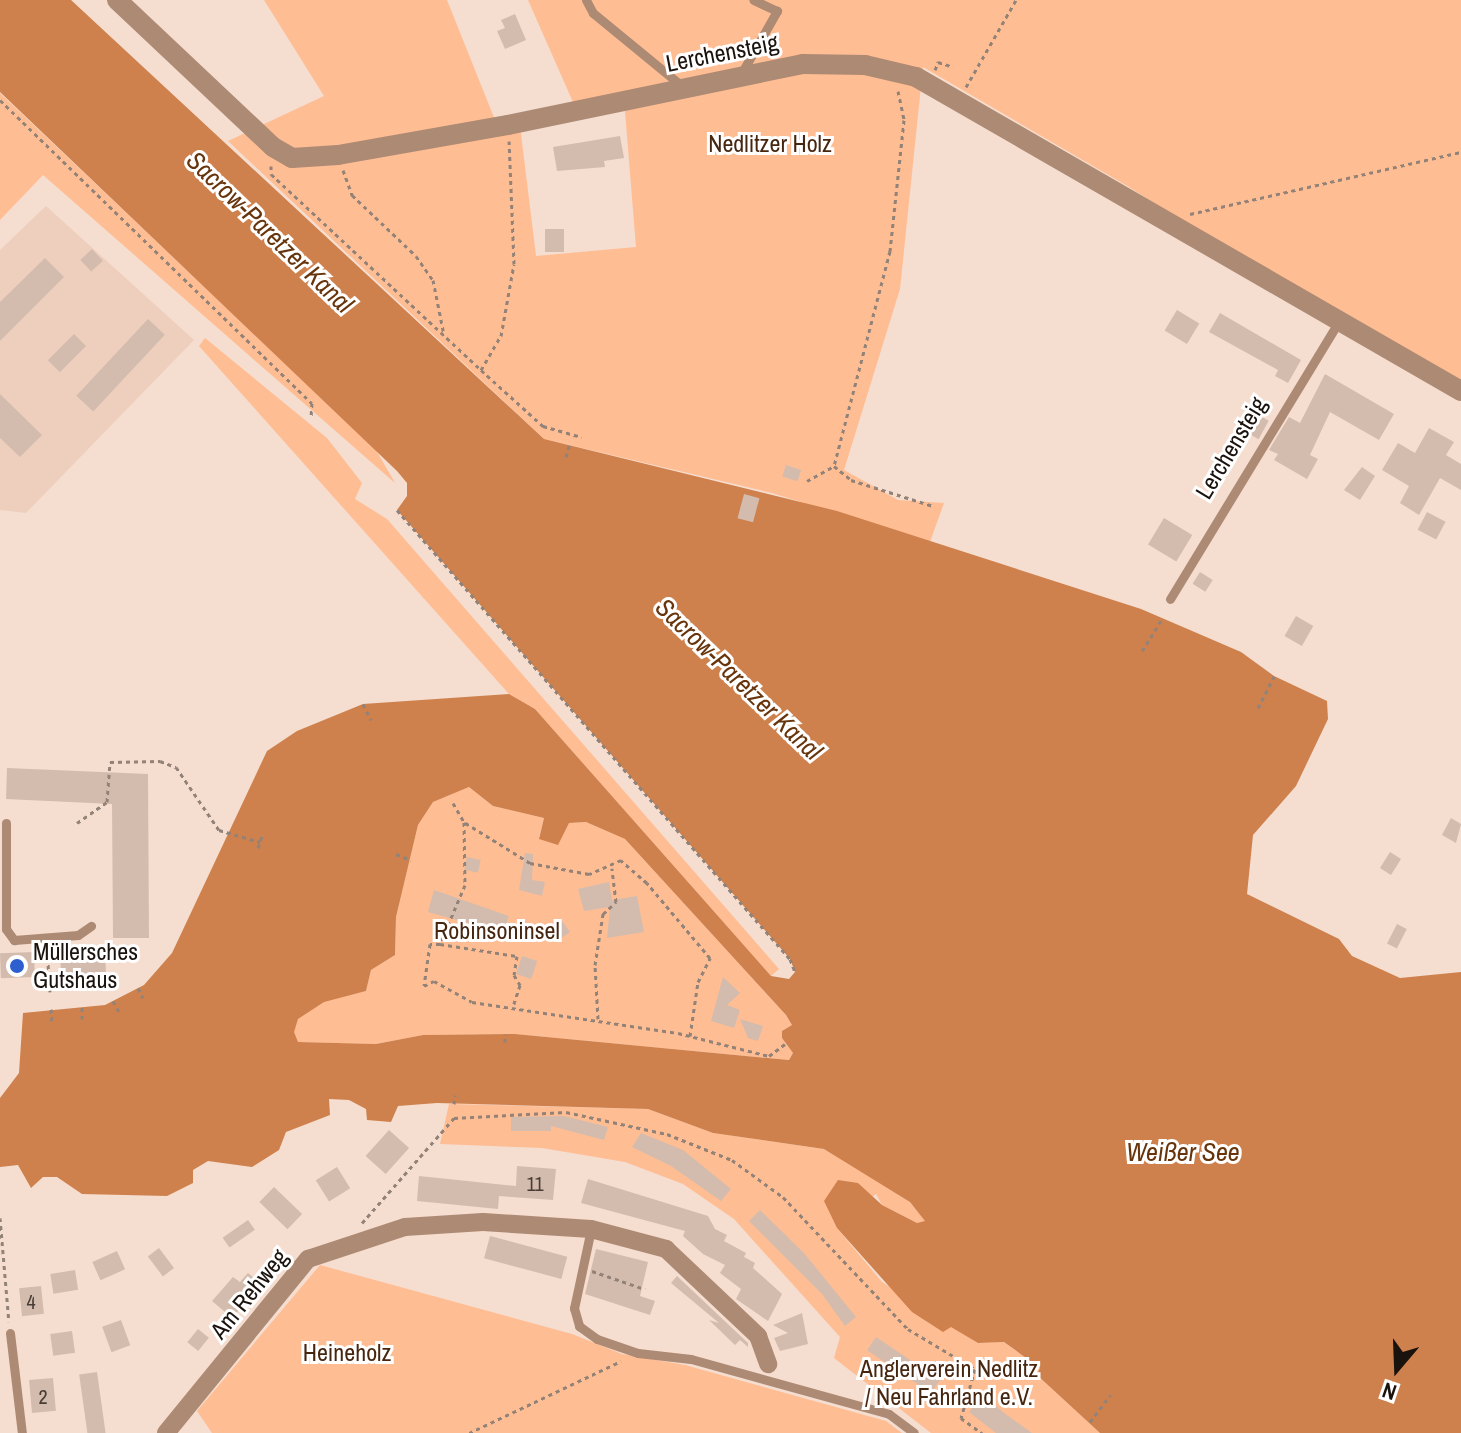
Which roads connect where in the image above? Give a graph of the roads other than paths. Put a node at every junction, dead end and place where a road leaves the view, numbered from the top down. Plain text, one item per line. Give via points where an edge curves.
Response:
1 (117, 0) edge
2 (586, 0) edge
3 (753, 0) edge
4 (741, 74) junction
5 (683, 87) junction
6 (1337, 324) junction
7 (1461, 391) edge
8 (1170, 599) dead end
9 (6, 823) dead end
10 (91, 926) dead end
11 (591, 1229) junction
12 (10, 1333) road end
13 (768, 1364) dead end
14 (22, 1433) edge
15 (166, 1433) edge
16 (914, 1433) edge

1 - 5 street, Lerchensteig via 273,147 292,158 508,125
2 - 5 lane via 593,13
3 - 4 lane via 777,11
4 - 5 street, Lerchensteig
4 - 6 street, Lerchensteig via 803,64 865,65 916,77 1167,219
6 - 7 street, Lerchensteig
6 - 8 lane, Lerchensteig
9 - 10 lane via 6,929 14,940 78,935
11 - 13 street, Am Rehweg via 666,1249 758,1336
11 - 15 street, Am Rehweg via 483,1222 405,1227 308,1259
11 - 16 lane via 574,1308 579,1326 597,1339 638,1353 691,1359 769,1378 889,1414
12 - 14 lane

